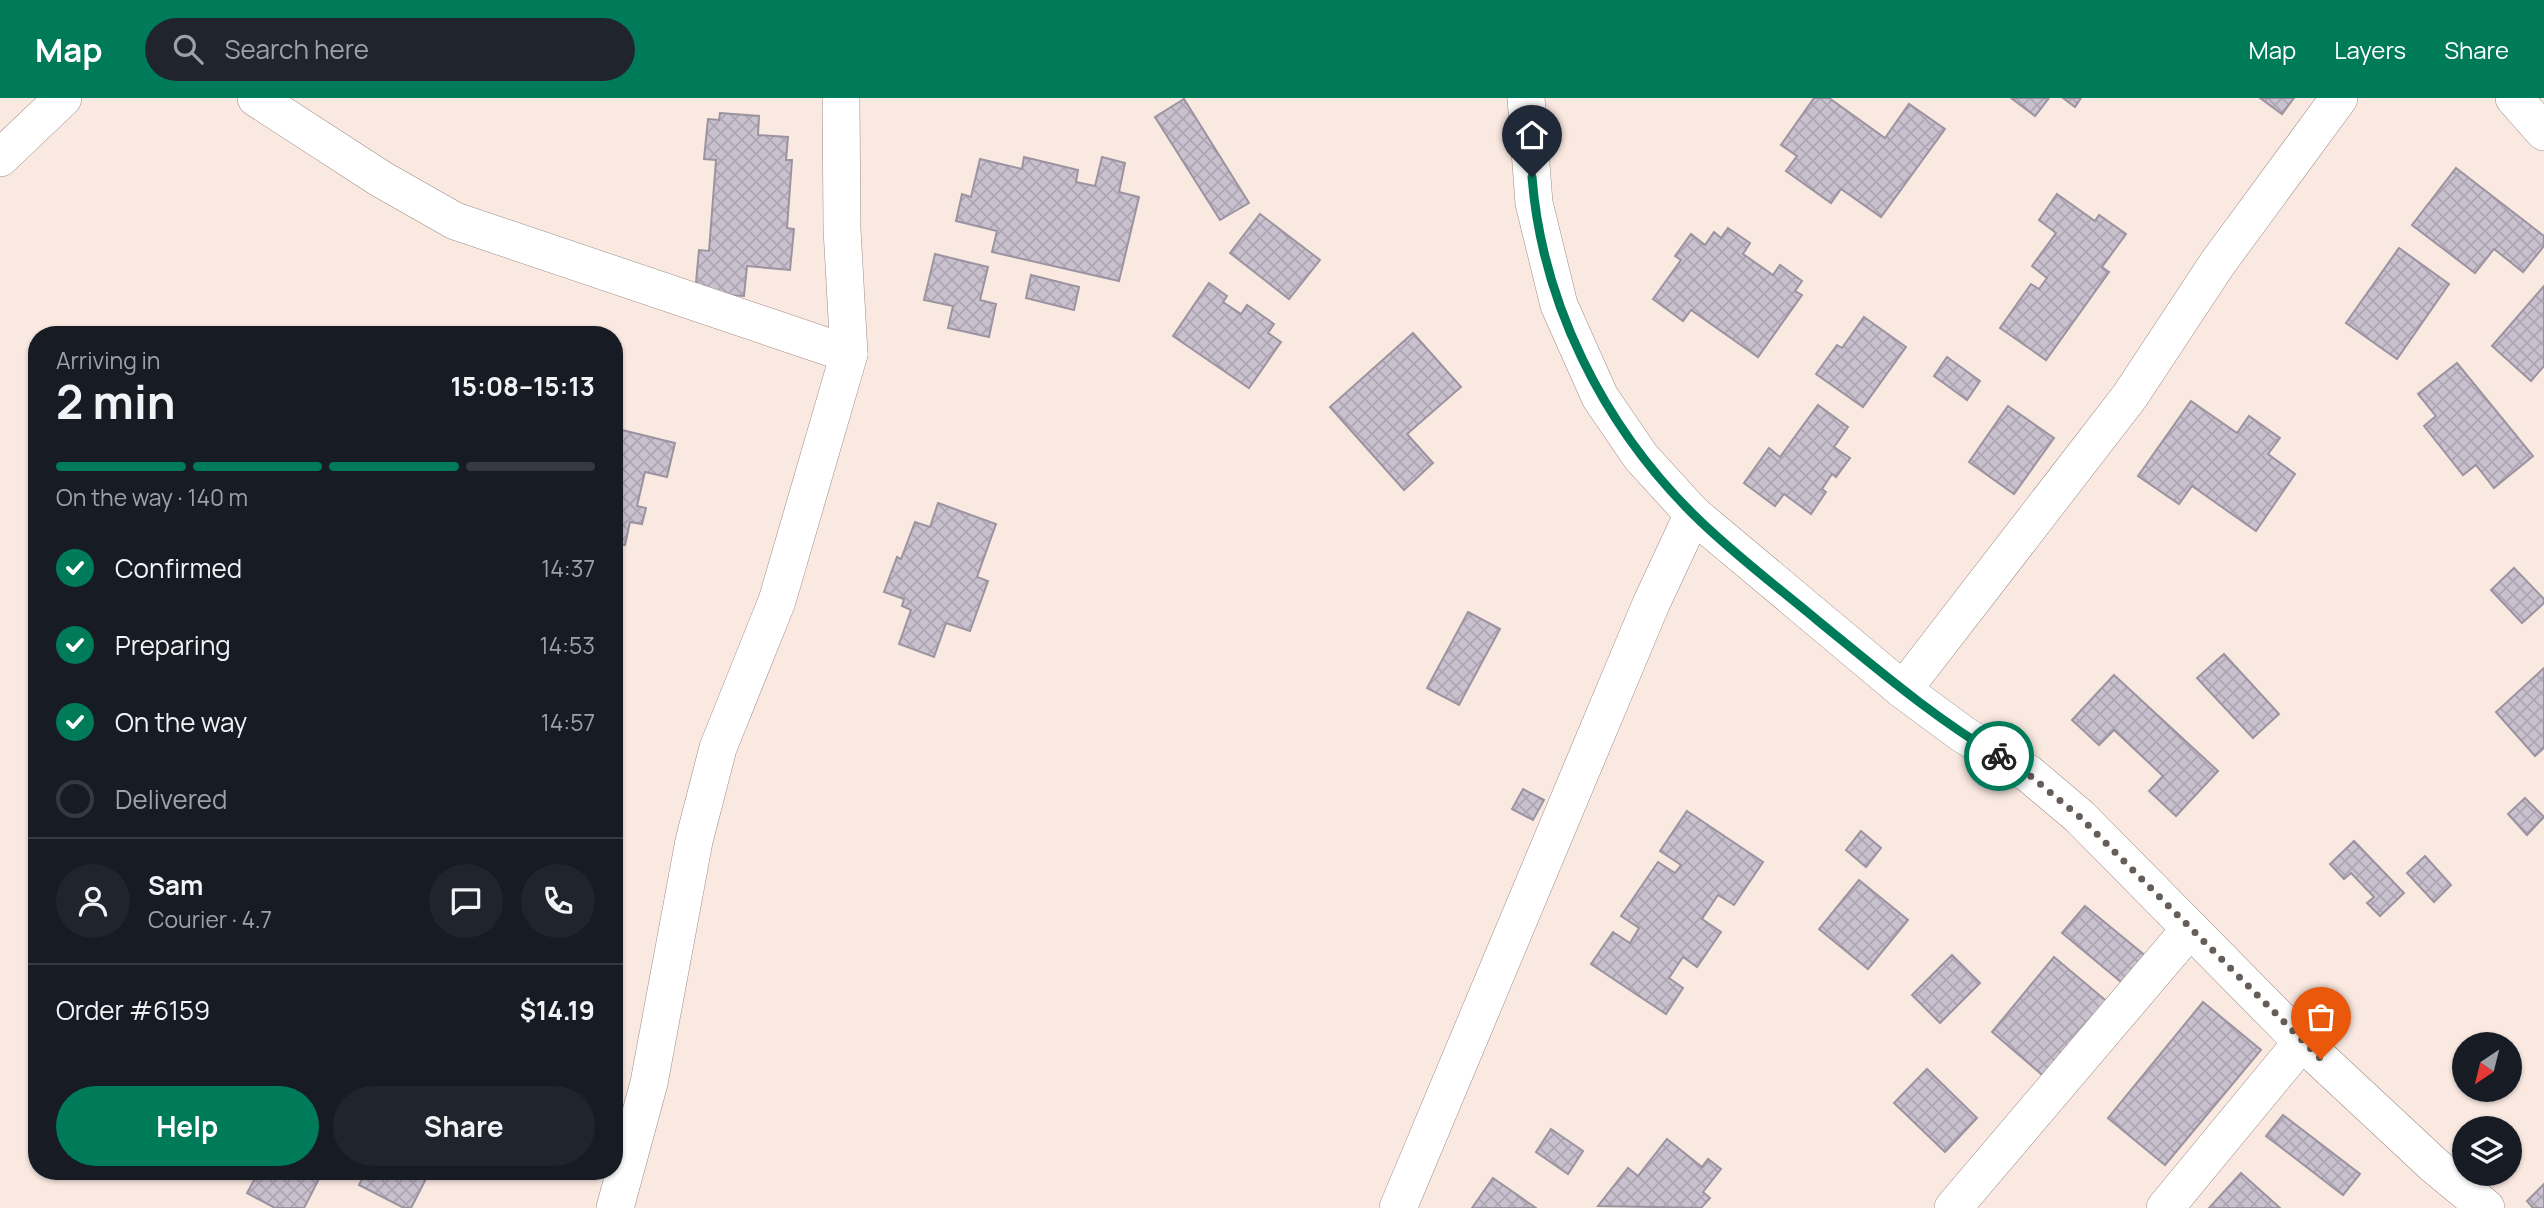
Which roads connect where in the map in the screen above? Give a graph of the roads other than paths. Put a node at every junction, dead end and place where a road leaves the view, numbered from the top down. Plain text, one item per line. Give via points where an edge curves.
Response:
1 (63, 98) edge
2 (256, 98) edge
3 (841, 98) edge
4 (1526, 98) edge
5 (2339, 98) edge
6 (2514, 98) edge
7 (2544, 132) edge
8 (0, 158) edge
9 (849, 354) junction
10 (1693, 514) junction
11 (1903, 690) junction
12 (2190, 929) junction
13 (2302, 1042) junction
14 (623, 1179) edge
15 (623, 1180) edge
16 (615, 1208) edge
17 (1398, 1208) edge
18 (1953, 1208) edge
19 (2165, 1208) edge
20 (2486, 1208) edge

1 - 8 street
2 - 9 street via 455,221
3 - 9 street
4 - 10 street via 1534,203 1559,305 1601,397 1641,457
5 - 11 street via 2217,264 2130,396
6 - 7 street
9 - 14 street via 776,601 718,748 694,841 649,1083
10 - 11 street
10 - 17 street via 1645,617
11 - 12 street via 1964,736 2028,774 2080,817
12 - 13 street
12 - 18 street
13 - 19 street
13 - 20 street
15 - 16 street

